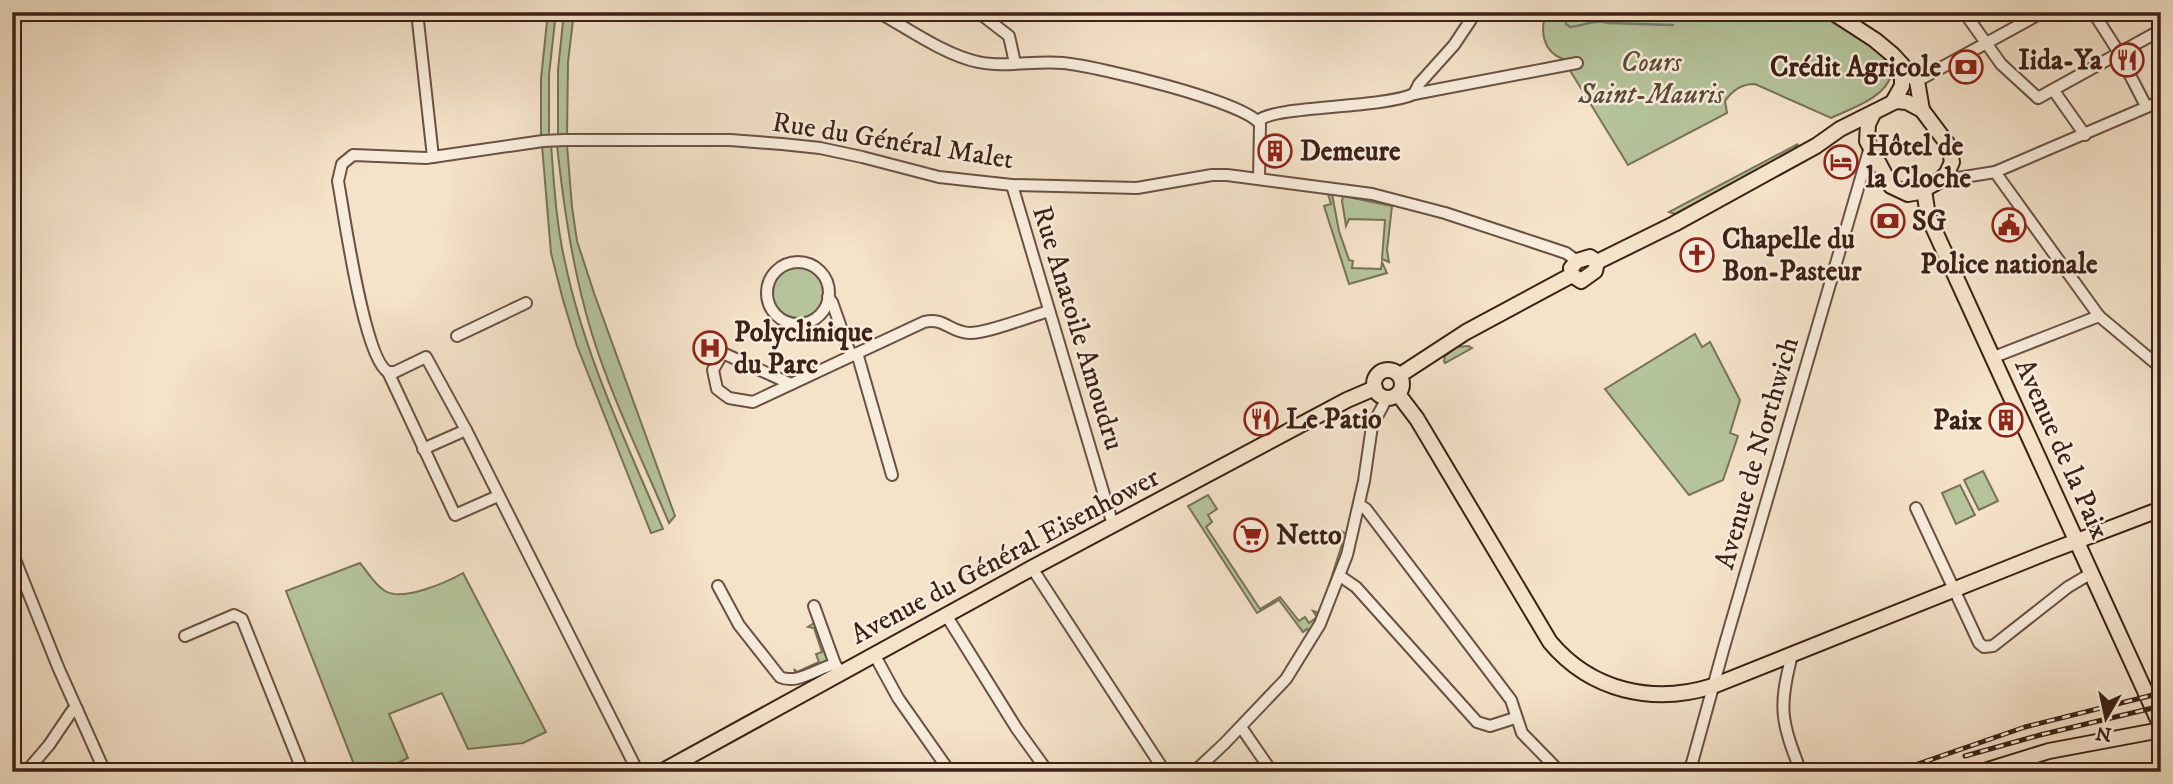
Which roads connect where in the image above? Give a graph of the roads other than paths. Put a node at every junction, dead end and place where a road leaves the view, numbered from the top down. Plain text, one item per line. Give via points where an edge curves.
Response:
1 (417, 12) edge
2 (878, 12) edge
3 (978, 12) edge
4 (1476, 12) edge
5 (1832, 12) edge
6 (1964, 12) edge
7 (2043, 12) edge
8 (2093, 12) edge
9 (2161, 30) edge
10 (1985, 43) junction
11 (2119, 55) junction
12 (1577, 62) dead end
13 (1015, 63) junction
14 (1902, 66) junction
15 (1917, 81) junction
16 (2054, 91) junction
17 (1414, 94) junction
18 (2161, 101) edge
19 (1893, 102) junction
20 (2146, 106) junction
21 (1922, 110) junction
22 (1874, 113) junction
23 (1258, 121) junction
24 (1840, 129) junction
25 (2085, 135) junction
26 (1869, 144) junction
27 (433, 157) junction
28 (1951, 165) junction
29 (1995, 172) junction
30 (1969, 177) junction
31 (1259, 178) junction
32 (1939, 181) junction
33 (1012, 185) junction
34 (1924, 190) junction
35 (1574, 268) junction
36 (828, 297) junction
37 (526, 303) dead end
38 (1049, 312) junction
39 (2099, 316) junction
40 (457, 336) dead end
41 (705, 345) dead end
42 (722, 354) junction
43 (854, 354) junction
44 (1994, 357) junction
45 (2161, 368) edge
46 (388, 372) junction
47 (1399, 375) junction
48 (791, 384) junction
49 (1375, 388) junction
50 (1392, 396) junction
51 (466, 430) junction
52 (423, 449) junction
53 (892, 475) dead end
54 (498, 496) junction
55 (1360, 505) junction
56 (1916, 508) dead end
57 (2161, 509) edge
58 (1113, 525) junction
59 (2076, 541) junction
60 (12, 552) edge
61 (1032, 568) junction
62 (2090, 574) junction
63 (1340, 576) junction
64 (718, 586) dead end
65 (1954, 591) junction
66 (814, 606) dead end
67 (946, 615) junction
68 (185, 636) dead end
69 (874, 654) junction
70 (1792, 655) junction
71 (838, 668) junction
72 (1713, 686) junction
73 (77, 709) junction
74 (1515, 718) junction
75 (1241, 727) junction
76 (2161, 728) edge
77 (2161, 740) edge
78 (2106, 742) junction
79 (1692, 769) edge
80 (26, 772) edge
81 (105, 772) edge
82 (303, 772) edge
83 (638, 772) edge
84 (661, 772) edge
85 (950, 772) edge
86 (1048, 772) edge
87 (1166, 772) edge
88 (1194, 772) edge
89 (1272, 772) edge
90 (1560, 772) edge
91 (1801, 772) edge
92 (1981, 772) edge

1 - 27 street
2 - 13 street via 970,60
3 - 13 street via 1009,36
4 - 17 street
5 - 14 main road via 1881,44
6 - 10 street
7 - 10 street
8 - 11 street
9 - 11 street
10 - 15 street
10 - 16 street via 2038,99
11 - 16 street
11 - 20 street
12 - 17 street
13 - 23 street via 1071,64 1184,90
14 - 15 main road
14 - 19 main road via 1902,86
15 - 21 main road
16 - 25 street
17 - 23 street via 1378,103 1282,112
18 - 20 street
19 - 21 main road via 1908,102
19 - 22 main road
20 - 25 street
21 - 28 main road via 1949,146
22 - 24 main road
22 - 26 main road via 1868,124
23 - 31 street
24 - 26 main road
24 - 35 main road via 1674,224 1597,262 1590,257
25 - 29 street
26 - 34 main road via 1891,186 1908,194
26 - 72 street, Avenue de Northwich
27 - 33 street, Rue du Général Malet via 543,141 730,140 820,148 939,177
27 - 46 street, Rue du Général Malet via 358,154 347,159 338,173 365,319 380,365
28 - 30 street
28 - 32 main road
29 - 30 street
29 - 39 street
30 - 32 street
31 - 33 street, Rue du Général Malet via 1212,175 1137,188
31 - 35 street, Rue du Général Malet via 1404,201 1566,253
32 - 34 main road
33 - 38 street, Rue Anatoile Amoudru
34 - 44 main road, Avenue de la Paix via 1928,216
35 - 47 main road, Avenue du Général Eisenhower
36 - 36 street via 825,278 800,262 773,274 767,293 774,312 801,324 819,315
36 - 43 street
37 - 40 street
38 - 43 street via 968,334 932,320
38 - 58 street, Rue Anatoile Amoudru
39 - 44 street
39 - 45 street
41 - 42 street
42 - 48 street
42 - 48 street via 713,377 717,389 729,398 752,402
43 - 48 street
43 - 53 street
44 - 59 main road, Avenue de la Paix
46 - 51 street via 426,357
46 - 52 street
47 - 49 main road, Avenue du Général Eisenhower via 1382,371
47 - 50 main road via 1402,387
49 - 50 main road via 1379,395
49 - 58 main road, Avenue du Général Eisenhower
50 - 55 street via 1372,426
50 - 72 main road via 1417,419 1543,632 1562,656 1603,683 1638,693 1686,694
51 - 52 street
51 - 54 street
52 - 54 street via 455,515
54 - 83 street
55 - 63 street
55 - 74 street via 1491,672 1511,700
56 - 65 street
57 - 59 main road
58 - 61 main road, Avenue du Général Eisenhower
59 - 62 main road, Avenue de la Paix
59 - 65 main road
60 - 73 street
61 - 67 main road, Avenue du Général Eisenhower
61 - 87 street
62 - 65 street via 1991,648 1979,643
62 - 76 main road, Avenue de la Paix
63 - 74 street via 1356,587 1477,722 1490,726
63 - 75 street via 1320,624 1286,679
64 - 71 street via 739,625 780,677 794,680
65 - 70 main road
66 - 71 street
67 - 69 main road, Avenue du Général Eisenhower
67 - 86 street
68 - 82 street via 234,615 242,619
69 - 71 main road, Avenue du Général Eisenhower
69 - 85 street via 898,698
70 - 72 main road
70 - 91 street via 1781,705
71 - 84 main road, Avenue du Général Eisenhower
72 - 79 street, Avenue de Northwich
73 - 80 street
73 - 81 street
74 - 90 street via 1530,743
75 - 88 street
75 - 89 street
76 - 78 main road
77 - 78 main road
78 - 92 main road via 2041,753

